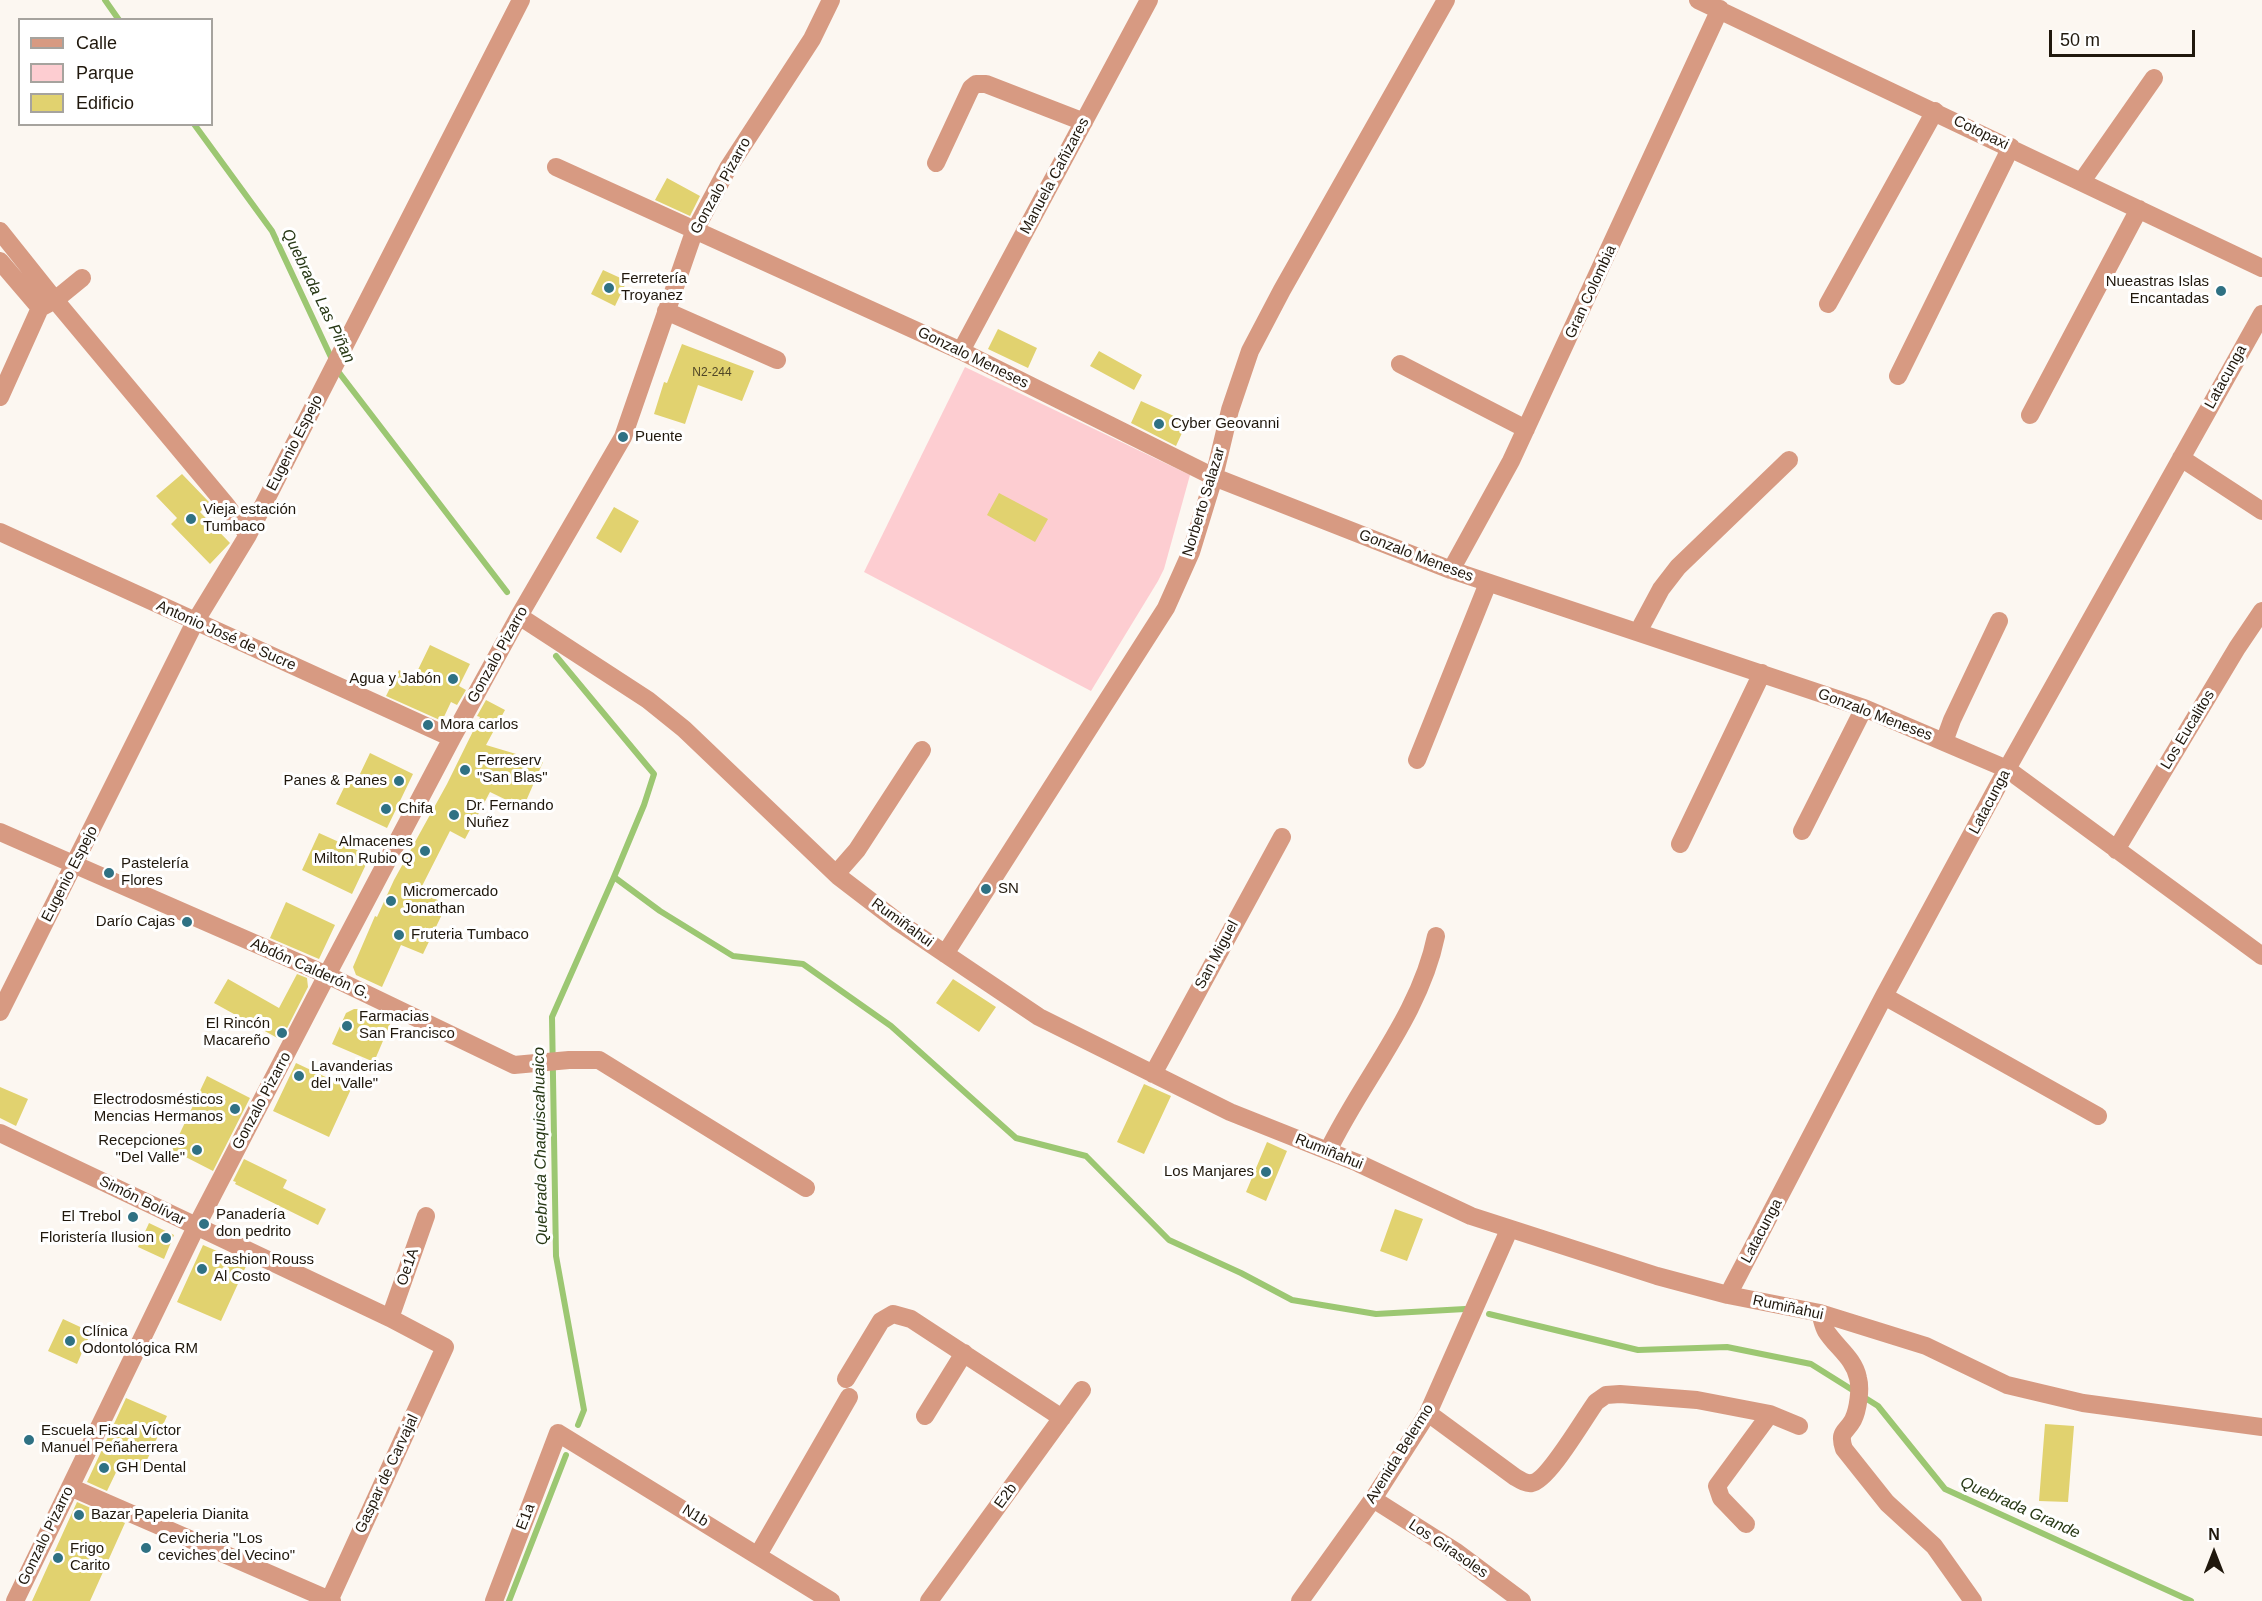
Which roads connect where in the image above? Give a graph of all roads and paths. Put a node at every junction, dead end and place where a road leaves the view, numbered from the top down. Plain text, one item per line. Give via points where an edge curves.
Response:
1 (521, 0) edge
2 (831, 0) edge
3 (1149, 0) edge
4 (1446, 0) edge
5 (1698, 0) edge
6 (1720, 9) junction
7 (2154, 78) dead end
8 (1935, 111) junction
9 (1084, 122) junction
10 (2011, 147) junction
11 (936, 163) dead end
12 (556, 167) dead end
13 (2082, 181) junction
14 (2139, 209) junction
15 (0, 231) edge
16 (694, 232) junction
17 (0, 261) edge
18 (2262, 268) edge
19 (82, 278) dead end
20 (47, 304) junction
21 (1828, 304) dead end
22 (666, 311) junction
23 (2262, 314) edge
24 (961, 351) junction
25 (777, 360) dead end
26 (1400, 364) dead end
27 (1898, 376) dead end
28 (0, 396) edge
29 (2030, 415) dead end
30 (1526, 429) junction
31 (2181, 458) junction
32 (1789, 460) dead end
33 (1214, 477) junction
34 (2262, 511) edge
35 (0, 532) edge
36 (248, 536) junction
37 (1451, 570) junction
38 (1488, 583) junction
39 (2262, 611) edge
40 (519, 616) junction
41 (1999, 621) dead end
42 (195, 622) junction
43 (1638, 632) junction
44 (1762, 673) junction
45 (1864, 708) junction
46 (452, 738) junction
47 (1944, 742) junction
48 (922, 750) dead end
49 (1417, 760) dead end
50 (2007, 769) junction
51 (1802, 831) dead end
52 (0, 832) edge
53 (1282, 837) dead end
54 (1680, 844) dead end
55 (2116, 850) junction
56 (74, 866) junction
57 (836, 874) junction
58 (1436, 936) dead end
59 (945, 954) junction
60 (2262, 956) edge
61 (327, 975) junction
62 (1884, 996) junction
63 (0, 1012) edge
64 (1153, 1074) junction
65 (2098, 1116) dead end
66 (0, 1133) edge
67 (1328, 1151) junction
68 (806, 1188) dead end
69 (426, 1216) dead end
70 (196, 1227) junction
71 (1509, 1230) junction
72 (1728, 1295) junction
73 (1820, 1313) junction
74 (390, 1318) junction
75 (445, 1347) joint
76 (964, 1353) junction
77 (846, 1379) dead end
78 (1082, 1390) dead end
79 (849, 1397) dead end
80 (1428, 1413) junction
81 (1770, 1414) junction
82 (925, 1416) dead end
83 (1062, 1418) junction
84 (1799, 1426) dead end
85 (2262, 1427) edge
86 (558, 1433) joint
87 (70, 1487) junction
88 (1373, 1499) junction
89 (1746, 1524) dead end
90 (758, 1556) junction
91 (330, 1600) edge
92 (15, 1601) edge
93 (494, 1601) edge
94 (831, 1601) edge
95 (929, 1601) edge
96 (1300, 1601) edge
97 (1522, 1601) edge
98 (1973, 1601) edge

1 - 36 street, Eugenio Espejo
2 - 16 street, Gonzalo Pizarro via 812,39 728,168
3 - 9 street, Manuela Cañizares
4 - 33 street, Norberto Salazar via 1250,351 1230,410
5 - 6 street, Cotopaxi
6 - 8 street, Cotopaxi
6 - 30 street, Gran Colombia
7 - 13 street
8 - 10 street, Cotopaxi
8 - 21 street
9 - 11 street via 986,84 976,84 970,88
9 - 24 street, Manuela Cañizares
10 - 13 street, Cotopaxi
10 - 27 street
12 - 16 street, Gonzalo Meneses
13 - 14 street, Cotopaxi
14 - 18 street, Cotopaxi
14 - 29 street
15 - 20 street
16 - 22 street, Gonzalo Pizarro
16 - 24 street, Gonzalo Meneses
17 - 20 street
19 - 20 street
20 - 28 street
20 - 36 street via 227,506
22 - 25 street
22 - 40 street, Gonzalo Pizarro via 623,437
23 - 31 street, Latacunga
24 - 33 street, Gonzalo Meneses
26 - 30 street
30 - 37 street, Gran Colombia
31 - 34 street
31 - 50 street, Latacunga
32 - 43 street via 1678,567
33 - 37 street, Gonzalo Meneses
33 - 59 street, Norberto Salazar via 1191,552 1166,608
35 - 42 street, Antonio José de Sucre
36 - 42 street, Eugenio Espejo
37 - 38 street, Gonzalo Meneses
38 - 43 street, Gonzalo Meneses
38 - 49 street
39 - 55 street, Los Eucalitos
40 - 46 street, Gonzalo Pizarro
40 - 57 street, Rumiñahui via 648,700 684,729
41 - 47 street
42 - 46 street, Antonio José de Sucre
42 - 56 street, Eugenio Espejo
43 - 44 street, Gonzalo Meneses
44 - 45 street, Gonzalo Meneses
44 - 54 street
45 - 47 street, Gonzalo Meneses
45 - 51 street
46 - 61 street, Gonzalo Pizarro
47 - 50 street, Gonzalo Meneses
48 - 57 street via 857,850
50 - 55 street, Gonzalo Meneses
50 - 62 street, Latacunga
52 - 56 street, Abdón Calderón G.
53 - 64 street, San Miguel
55 - 60 street, Gonzalo Meneses
56 - 61 street, Abdón Calderón G.
56 - 63 street, Eugenio Espejo
57 - 59 street, Rumiñahui
58 - 67 street via 1418,992 1342,1120
59 - 64 street, Rumiñahui via 1040,1017
61 - 68 street, Abdón Calderón G. via 514,1065 599,1060
61 - 70 street, Gonzalo Pizarro
62 - 65 street
62 - 72 street, Latacunga
64 - 67 street, Rumiñahui via 1230,1112
66 - 70 street, Simón Bolívar
67 - 71 street, Rumiñahui
69 - 74 street, Oe1A
70 - 74 street, Simón Bolívar
70 - 87 street, Gonzalo Pizarro
71 - 72 street, Rumiñahui
71 - 80 street, Avenida Belermo
72 - 73 street, Rumiñahui
73 - 85 street, Rumiñahui via 1926,1346 2030,1392
73 - 98 street via 1827,1333 1853,1364 1859,1386 1852,1421 1842,1431 1844,1449 1887,1503 1934,1546
74 - 75 street, Simón Bolívar
75 - 91 street, Gaspar de Carvajal
76 - 77 street via 911,1319 893,1314 881,1321
76 - 82 street
76 - 83 street
78 - 83 street, E2b
79 - 90 street
80 - 81 street via 1515,1477 1532,1483 1547,1475 1596,1402 1606,1395 1697,1400
80 - 88 street, Avenida Belermo
81 - 84 street
81 - 89 street via 1717,1486 1721,1498
83 - 95 street, E2b
86 - 90 street, N1b
86 - 93 street, E1a
87 - 91 street
87 - 92 street, Gonzalo Pizarro
88 - 96 street, Avenida Belermo
88 - 97 street, Los Girasoles via 1455,1551
90 - 94 street, N1b

